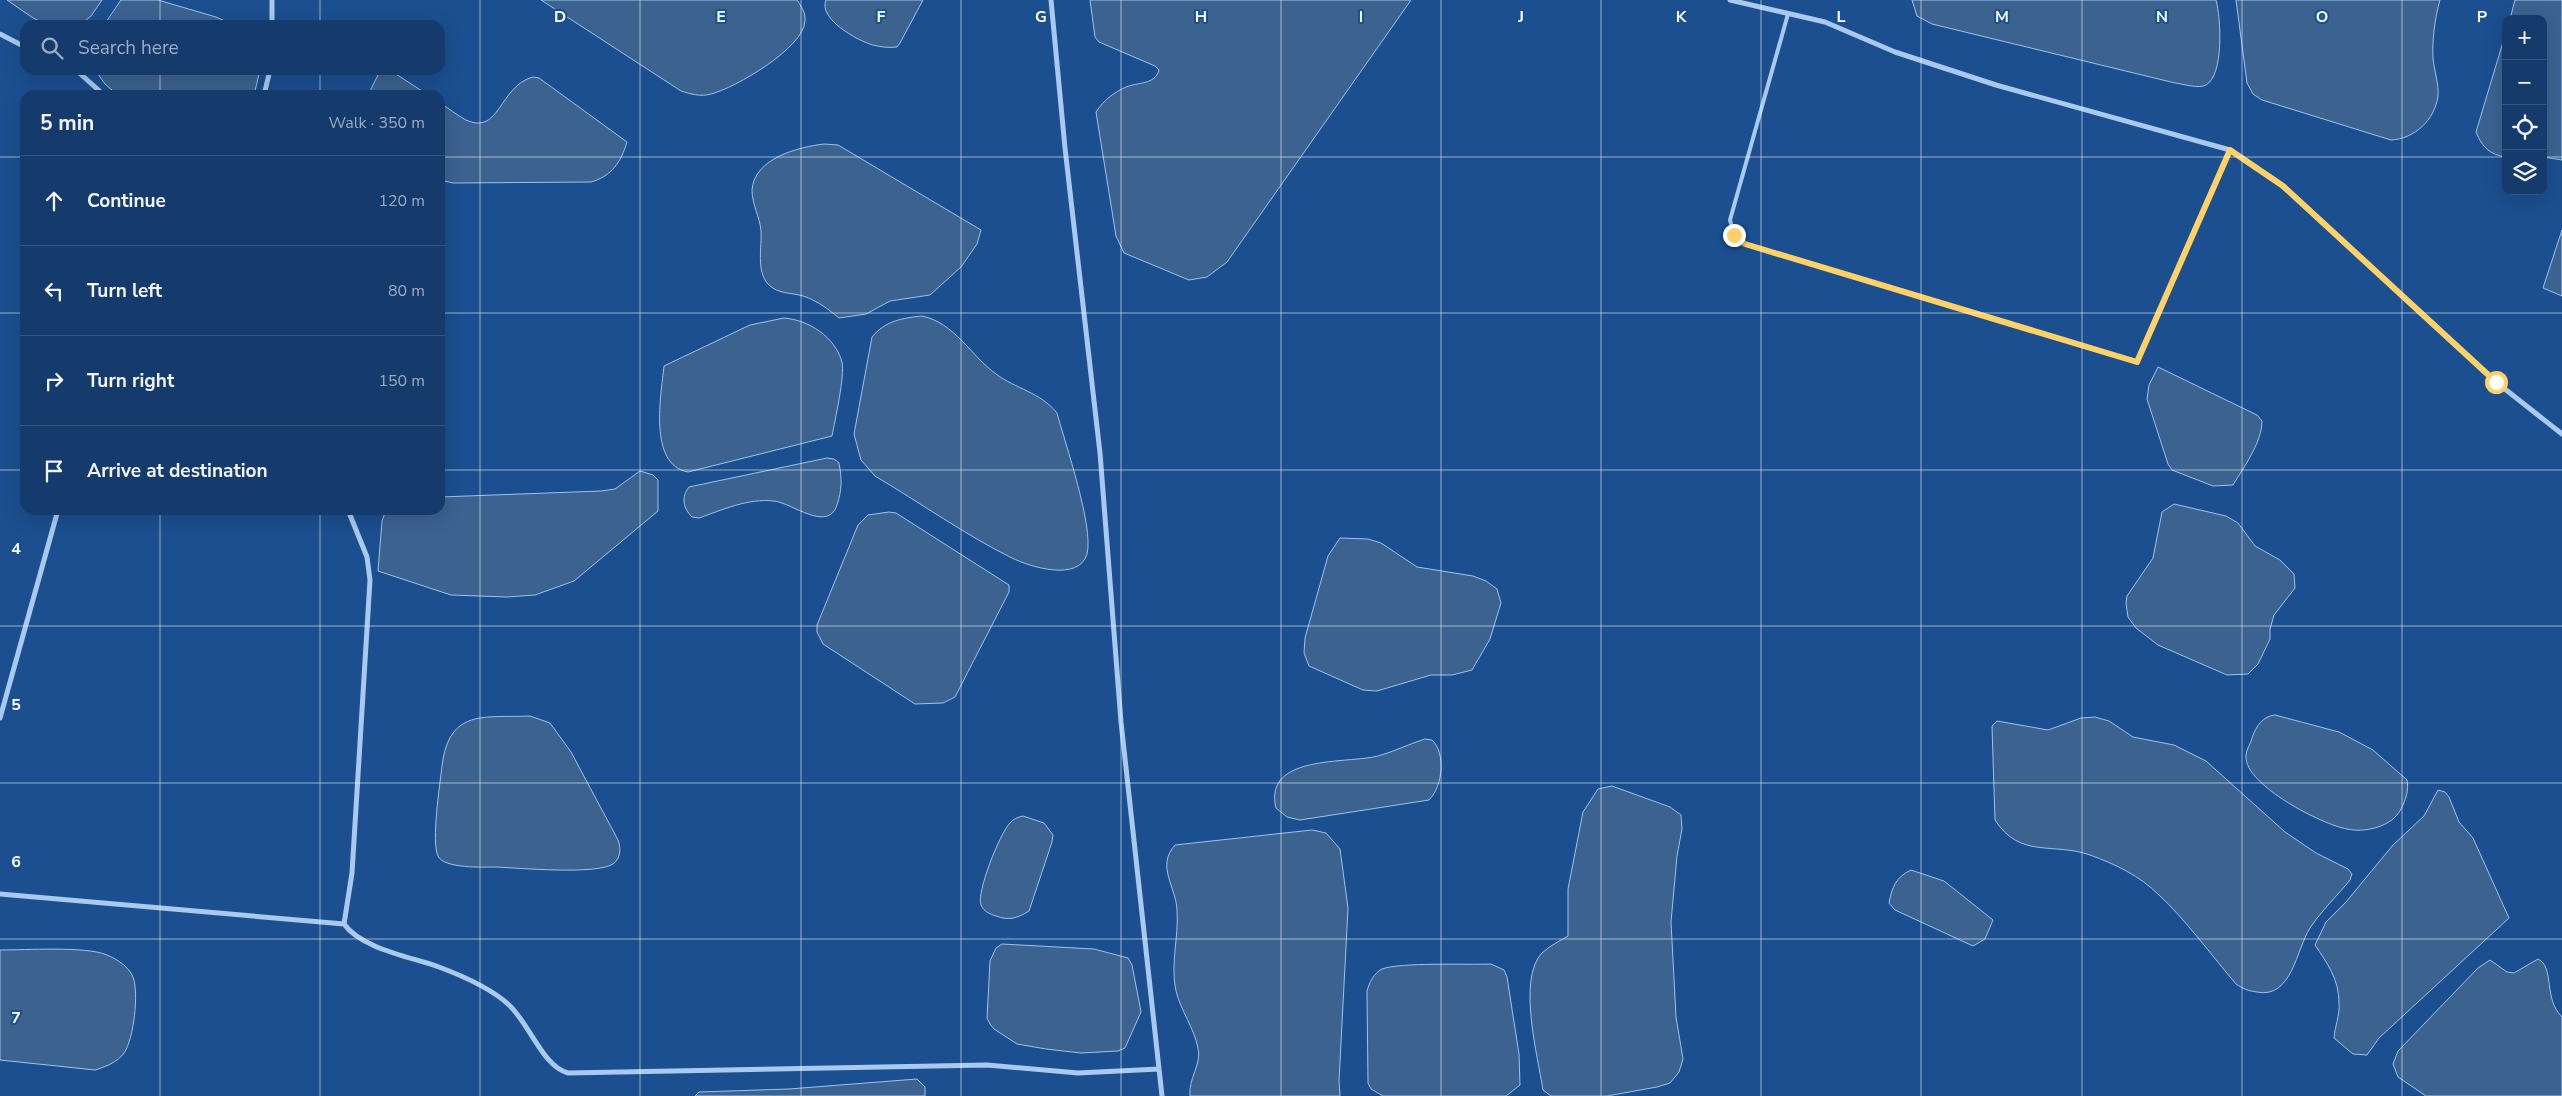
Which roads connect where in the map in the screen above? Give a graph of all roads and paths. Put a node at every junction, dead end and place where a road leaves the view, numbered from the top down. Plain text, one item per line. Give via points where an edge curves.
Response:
1 (272, 0) edge
2 (1051, 0) edge
3 (1730, 0) edge
4 (1788, 14) junction
5 (272, 20) edge
6 (0, 34) edge
7 (20, 44) edge
8 (82, 75) edge
9 (269, 75) edge
10 (98, 90) edge
11 (265, 90) edge
12 (2230, 150) junction
13 (2562, 434) edge
14 (57, 515) edge
15 (350, 515) edge
16 (0, 718) edge
17 (0, 894) edge
18 (344, 924) junction
19 (1159, 1068) junction
20 (1162, 1096) edge

1 - 5 street
2 - 19 street via 1100,454 1121,722
3 - 4 street
4 - 12 street via 1825,22 1895,52 1996,85
4 - 12 lane via 1730,220 1734,235 1745,244 2137,362
6 - 7 street
8 - 10 street
9 - 11 street
12 - 13 street via 2283,186 2496,382
14 - 16 street
15 - 18 street via 367,557 370,580 352,873
17 - 18 street
18 - 19 street via 351,934 367,942 442,968 491,991 520,1016 554,1067 568,1073 986,1065 1078,1074
19 - 20 street

